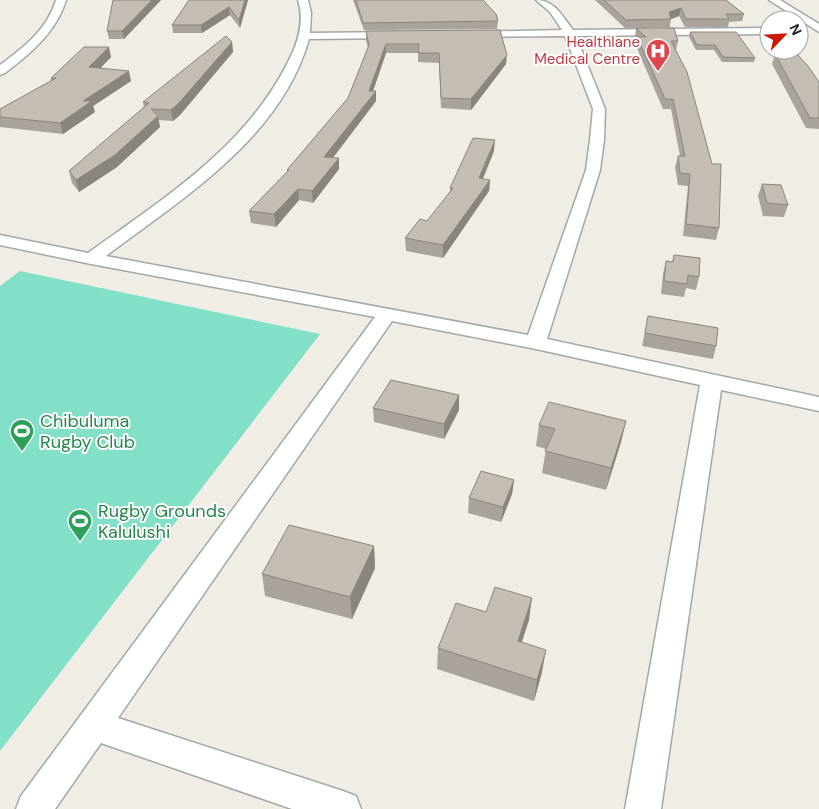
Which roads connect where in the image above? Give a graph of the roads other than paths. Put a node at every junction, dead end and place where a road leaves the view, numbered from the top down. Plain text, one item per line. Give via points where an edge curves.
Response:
1 (61, 0) edge
2 (303, 0) edge
3 (541, 0) edge
4 (774, 0) edge
5 (819, 30) edge
6 (568, 32) junction
7 (759, 32) edge
8 (461, 34) edge
9 (402, 35) edge
10 (305, 36) junction
11 (0, 71) edge
12 (0, 240) edge
13 (91, 259) junction
14 (388, 314) junction
15 (536, 343) junction
16 (711, 382) junction
17 (819, 404) edge
18 (93, 724) junction
19 (34, 809) edge
20 (344, 809) edge
21 (643, 809) edge

1 - 11 street via 54,19 35,41
2 - 10 street via 306,7
3 - 6 street via 553,10
4 - 5 street
6 - 7 street
6 - 8 street
6 - 15 street via 599,109 598,140 593,170
9 - 10 street
10 - 13 street via 292,72 230,151
12 - 13 street
13 - 14 street
14 - 15 street
14 - 18 street
15 - 16 street
16 - 17 street
16 - 21 street
18 - 19 street
18 - 20 street

